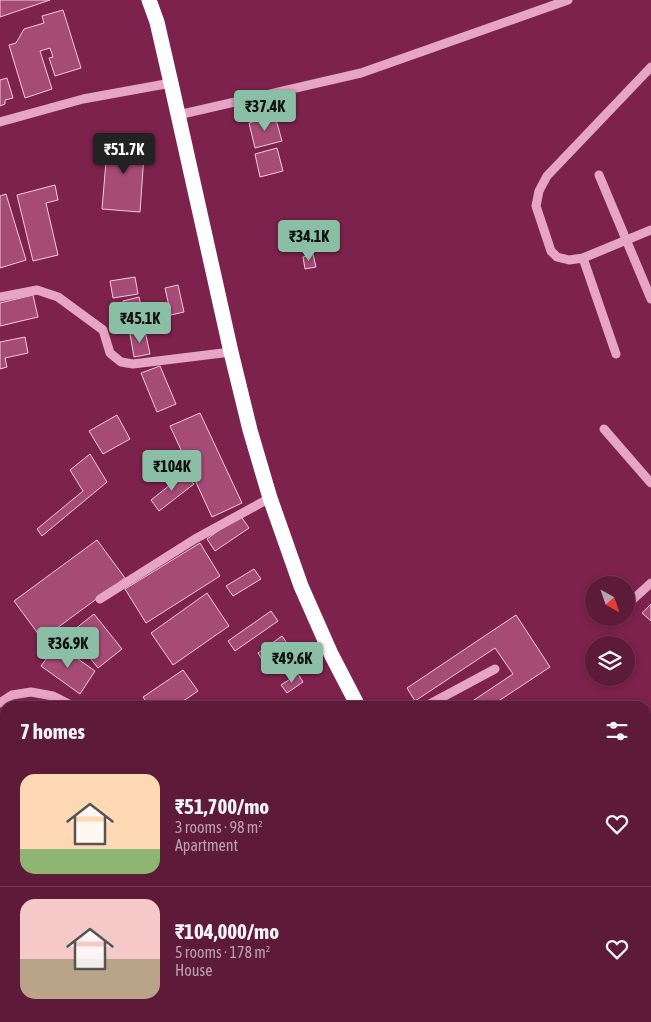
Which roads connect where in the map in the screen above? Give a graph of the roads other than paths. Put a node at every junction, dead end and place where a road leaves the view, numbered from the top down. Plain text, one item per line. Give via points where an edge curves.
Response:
1 (149, 0) edge
2 (568, 0) edge
3 (651, 67) edge
4 (171, 83) junction
5 (178, 115) junction
6 (0, 122) edge
7 (599, 175) dead end
8 (651, 230) edge
9 (627, 240) junction
10 (583, 258) junction
11 (0, 297) edge
12 (651, 299) edge
13 (231, 352) junction
14 (616, 354) dead end
15 (604, 429) dead end
16 (651, 483) edge
17 (270, 498) junction
18 (651, 583) edge
19 (635, 597) edge
20 (100, 599) dead end
21 (495, 669) dead end
22 (3, 701) edge
23 (63, 701) edge
24 (355, 701) edge
25 (435, 701) edge

1 - 4 highway
2 - 5 street via 361,73
3 - 10 street via 547,176 538,191 536,206 551,250 557,258
4 - 5 highway
4 - 6 street via 83,98
5 - 13 highway
7 - 9 street
8 - 9 street
9 - 10 street
9 - 12 street
10 - 14 street
11 - 13 street via 37,290 58,297 103,330 110,353 121,362 133,364
13 - 17 highway
15 - 16 street
17 - 20 street via 195,539
17 - 24 highway via 300,586
18 - 19 street
21 - 25 street
22 - 23 street via 12,695 32,692

